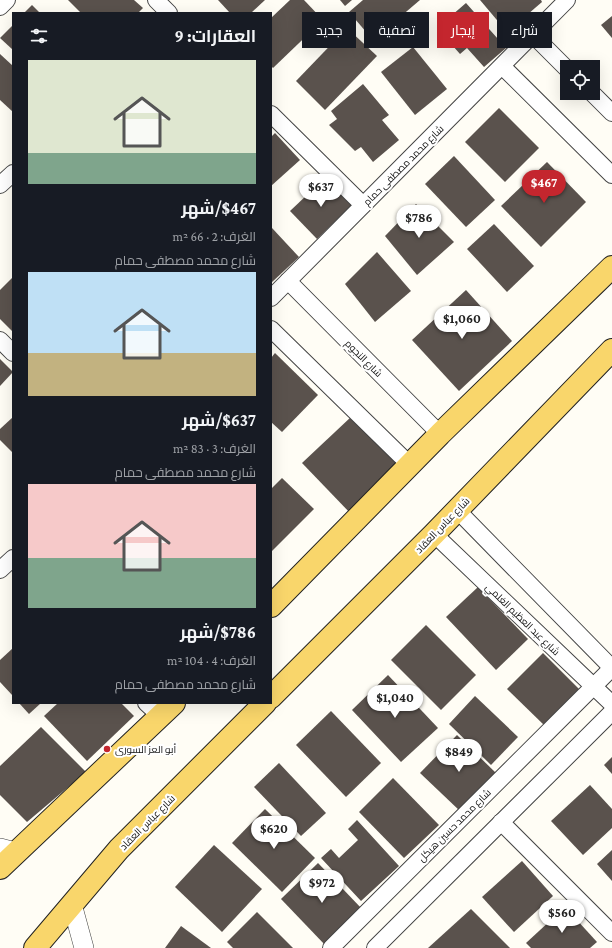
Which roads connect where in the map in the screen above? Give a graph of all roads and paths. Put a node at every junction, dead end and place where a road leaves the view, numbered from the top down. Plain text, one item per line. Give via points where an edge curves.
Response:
1 (7, 0) edge
2 (156, 0) edge
3 (560, 2) edge
4 (0, 7) edge
5 (168, 12) edge
6 (551, 12) edge
7 (519, 48) edge
8 (546, 48) edge
9 (560, 62) edge
10 (502, 66) junction
11 (599, 100) edge
12 (612, 113) edge
13 (272, 115) edge
14 (12, 173) edge
15 (612, 175) edge
16 (0, 185) edge
17 (363, 205) junction
18 (612, 266) edge
19 (288, 281) junction
20 (272, 297) edge
21 (272, 329) edge
22 (0, 340) edge
23 (612, 350) edge
24 (12, 352) edge
25 (440, 434) junction
26 (411, 466) junction
27 (457, 510) junction
28 (434, 534) junction
29 (272, 605) edge
30 (612, 668) edge
31 (594, 686) junction
32 (272, 696) edge
33 (264, 704) edge
34 (612, 704) edge
35 (160, 707) edge
36 (612, 712) edge
37 (501, 822) junction
38 (8, 850) edge
39 (0, 868) edge
40 (72, 904) junction
41 (612, 933) edge
42 (342, 944) edge
43 (34, 948) edge
44 (84, 948) edge
45 (375, 948) edge

1 - 4 street
2 - 5 street
3 - 6 street, شارع محمد مصطفى حمام
7 - 10 street, شارع محمد مصطفى حمام
8 - 9 street
10 - 15 street
10 - 17 street, شارع محمد مصطفى حمام
11 - 12 street
13 - 17 street
14 - 16 street
17 - 19 street, شارع محمد مصطفى حمام
18 - 25 main road
19 - 20 street, شارع محمد مصطفى حمام
19 - 25 street, شارع النجوم
21 - 26 street
22 - 24 street
23 - 27 main road, شارع عباس العقاد
25 - 26 main road
26 - 29 main road
27 - 28 main road, شارع عباس العقاد
27 - 30 street
28 - 31 street, شارع عبد العظيم الغلمي
28 - 32 main road, شارع عباس العقاد
30 - 31 street, شارع محمد حسين هيكل
31 - 34 street, شارع عبد العظيم الغلمي
31 - 42 street, شارع محمد حسين هيكل
33 - 40 main road, شارع عباس العقاد via 119,850
35 - 38 main road
36 - 37 street
37 - 41 street
37 - 45 street
38 - 39 main road
40 - 43 main road, شارع عباس العقاد
40 - 44 street

